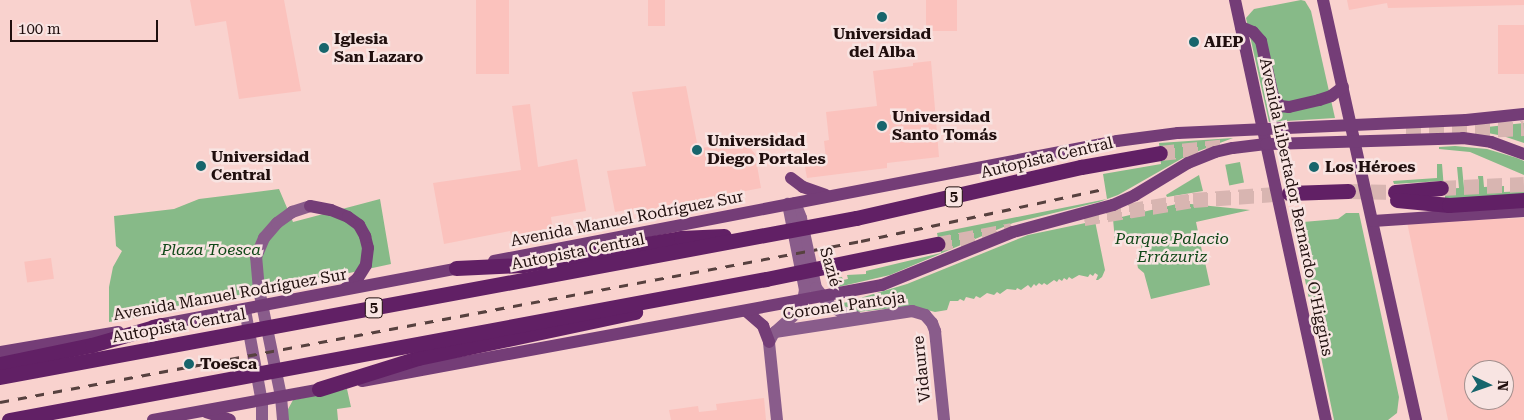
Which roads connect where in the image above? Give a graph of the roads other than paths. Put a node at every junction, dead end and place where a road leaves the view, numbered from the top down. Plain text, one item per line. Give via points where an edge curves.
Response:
1 (1235, 0) edge
2 (1323, 0) edge
3 (1241, 27) junction
4 (1342, 86) junction
5 (1524, 114) edge
6 (1351, 124) junction
7 (1262, 128) junction
8 (1355, 142) junction
9 (1266, 144) junction
10 (1160, 153) tunnel mouth
11 (1524, 154) edge
12 (791, 178) dead end
13 (1441, 188) tunnel mouth
14 (1348, 191) tunnel mouth
15 (1288, 193) tunnel mouth
16 (828, 196) junction
17 (1524, 200) edge
18 (792, 203) junction
19 (1524, 211) edge
20 (1373, 221) junction
21 (748, 238) junction
22 (937, 244) tunnel mouth
23 (456, 268) junction
24 (809, 285) junction
25 (344, 290) junction
26 (686, 294) junction
27 (822, 298) junction
28 (803, 301) junction
29 (263, 308) junction
30 (746, 311) junction
31 (245, 313) junction
32 (928, 317) joint
33 (861, 318) junction
34 (161, 325) junction
35 (772, 337) junction
36 (0, 352) edge
37 (0, 364) edge
38 (0, 377) edge
39 (320, 389) junction
40 (260, 393) junction
41 (280, 396) junction
42 (198, 412) junction
43 (9, 420) edge
44 (153, 420) edge
45 (230, 420) edge
46 (262, 420) edge
47 (283, 420) edge
48 (777, 420) edge
49 (944, 420) edge
50 (1326, 420) edge
51 (1416, 420) edge

1 - 3 main road, Avenida Libertador Bernardo O'Higgins
2 - 4 main road
3 - 4 main road via 1253,32 1261,41 1273,96 1280,106 1320,100 1331,96
3 - 7 main road, Avenida Libertador Bernardo O'Higgins
4 - 6 main road
5 - 6 main road, Avenida Manuel Rodríguez Sur via 1466,120
6 - 7 main road, Avenida Manuel Rodríguez Sur
6 - 8 main road
7 - 9 main road, Avenida Libertador Bernardo O'Higgins
7 - 16 main road, Avenida Manuel Rodríguez Sur via 1117,140
8 - 9 main road
8 - 11 main road via 1463,138 1492,142
8 - 20 main road
9 - 27 main road via 1215,152 1113,205 1013,232 888,283
9 - 50 main road, Avenida Libertador Bernardo O'Higgins
10 - 21 highway, Autopista Central / 5 via 1081,166 904,208
12 - 16 main road
13 - 17 highway via 1396,196 1449,205
14 - 15 highway
16 - 18 main road, Avenida Manuel Rodríguez Sur
18 - 23 main road, Avenida Manuel Rodríguez Sur
18 - 24 main road, Sazié
19 - 20 main road
20 - 51 main road
21 - 23 highway via 696,236 543,263
21 - 38 highway, Autopista Central / 5
22 - 26 highway
23 - 25 main road, Avenida Manuel Rodríguez Sur
24 - 27 main road, Sazié
24 - 28 main road, Sazié
25 - 29 main road, Avenida Manuel Rodríguez Sur
25 - 29 main road via 358,278 366,265 365,236 359,225 348,217 310,206 284,217 264,238 256,256
26 - 39 highway via 633,313 418,358
26 - 43 highway
27 - 28 main road
27 - 33 main road, Sazié via 841,312
28 - 30 main road
28 - 35 main road via 790,321
29 - 31 main road, Avenida Manuel Rodríguez Sur
29 - 41 main road
30 - 35 main road
30 - 39 main road
31 - 34 main road, Avenida Manuel Rodríguez Sur
31 - 40 main road
32 - 33 main road, Coronel Pantoja via 912,311
32 - 49 main road, Vidaurre via 935,331
33 - 35 main road, Coronel Pantoja
34 - 36 main road, Avenida Manuel Rodríguez Sur
34 - 37 highway via 84,347
35 - 48 main road
39 - 41 main road
40 - 41 main road
40 - 42 main road
40 - 46 main road
41 - 47 main road
42 - 44 main road
42 - 45 main road via 213,413

